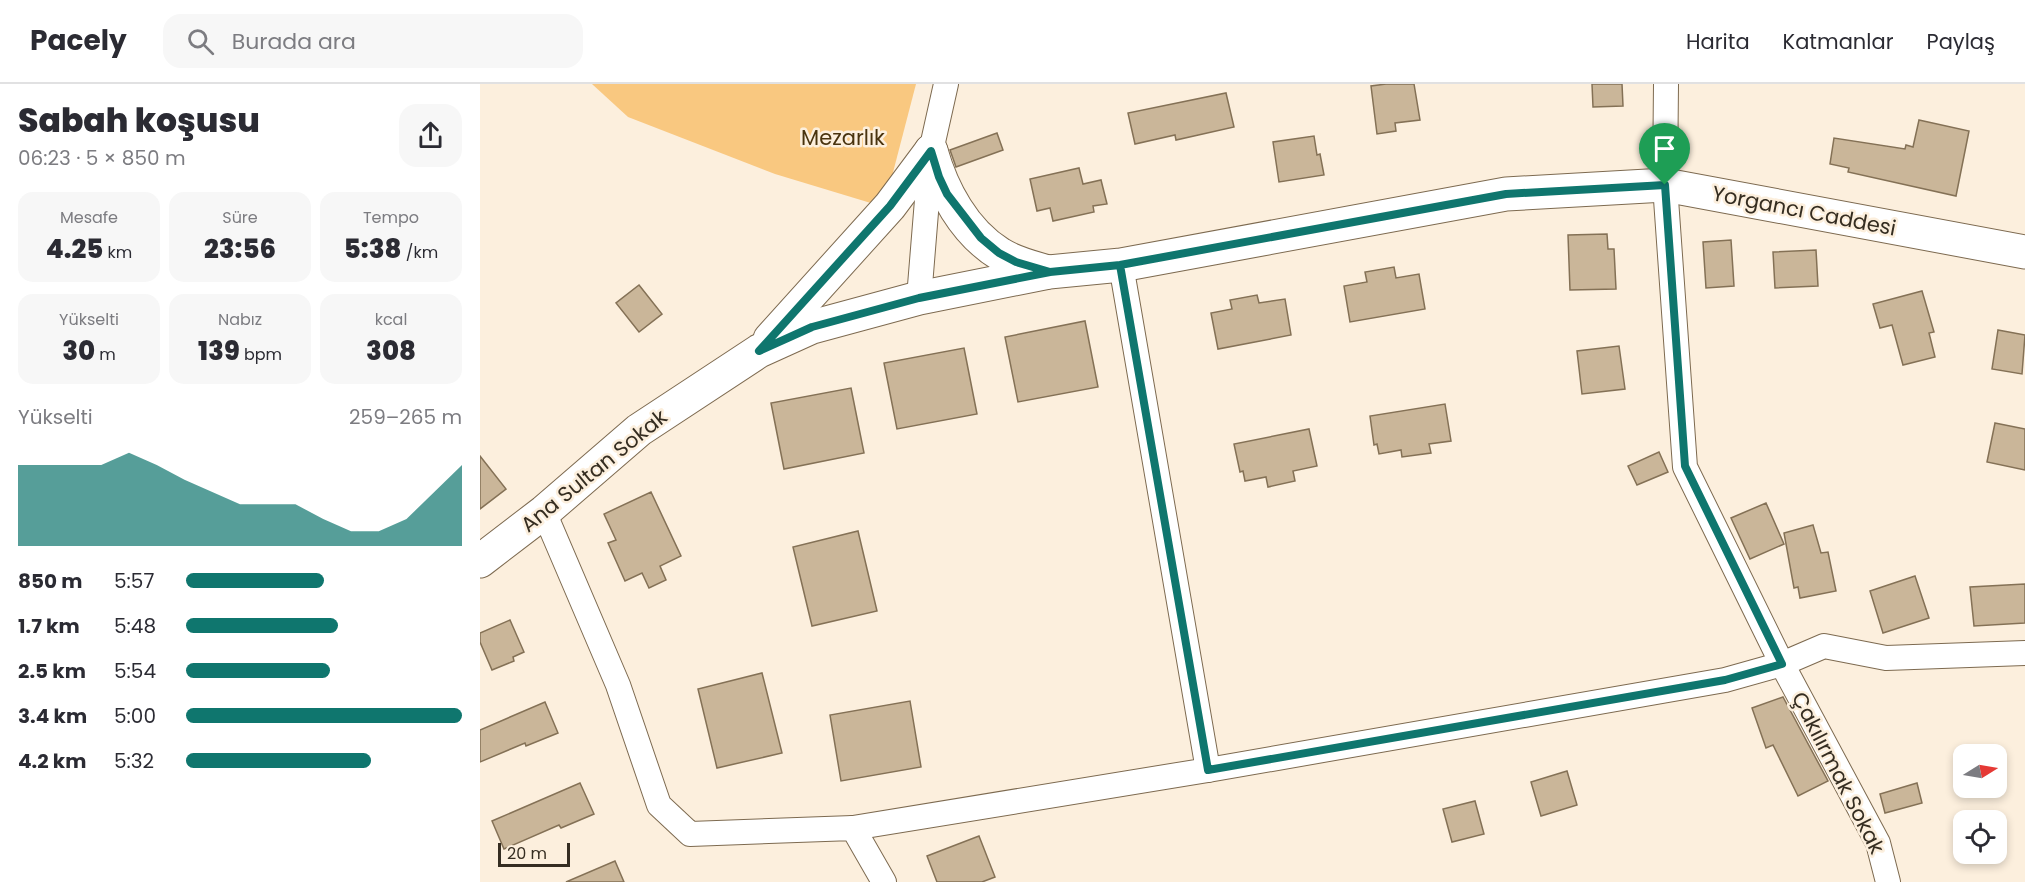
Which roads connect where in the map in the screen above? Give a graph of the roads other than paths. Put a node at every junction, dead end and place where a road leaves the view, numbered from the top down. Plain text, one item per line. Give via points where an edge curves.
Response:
1 (946, 84) edge
2 (1666, 84) edge
3 (931, 151) junction
4 (1665, 185) junction
5 (2025, 252) edge
6 (1120, 265) junction
7 (1050, 272) junction
8 (919, 298) junction
9 (759, 351) junction
10 (544, 512) junction
11 (480, 561) edge
12 (2025, 653) edge
13 (1782, 664) junction
14 (1208, 770) junction
15 (853, 828) junction
16 (884, 882) edge
17 (1888, 882) edge

1 - 3 street
2 - 4 street, Çakılırmak Sokak
3 - 7 street via 947,194 981,238 1016,262
3 - 8 street
3 - 9 street via 890,206
4 - 5 street, Yorgancı Caddesi
4 - 6 street, Yorgancı Caddesi via 1506,194
4 - 13 street, Çakılırmak Sokak via 1685,466
6 - 7 street, Yorgancı Caddesi
6 - 14 street
7 - 8 street, Ana Sultan Sokak
8 - 9 street, Ana Sultan Sokak via 812,327
9 - 10 street, Ana Sultan Sokak via 639,430
10 - 11 street, Ana Sultan Sokak
10 - 15 street via 618,685 659,805 690,834
12 - 13 street via 1886,658 1824,646
13 - 14 street via 1725,680
13 - 17 street, Çakılırmak Sokak via 1878,843
14 - 15 street
15 - 16 street

